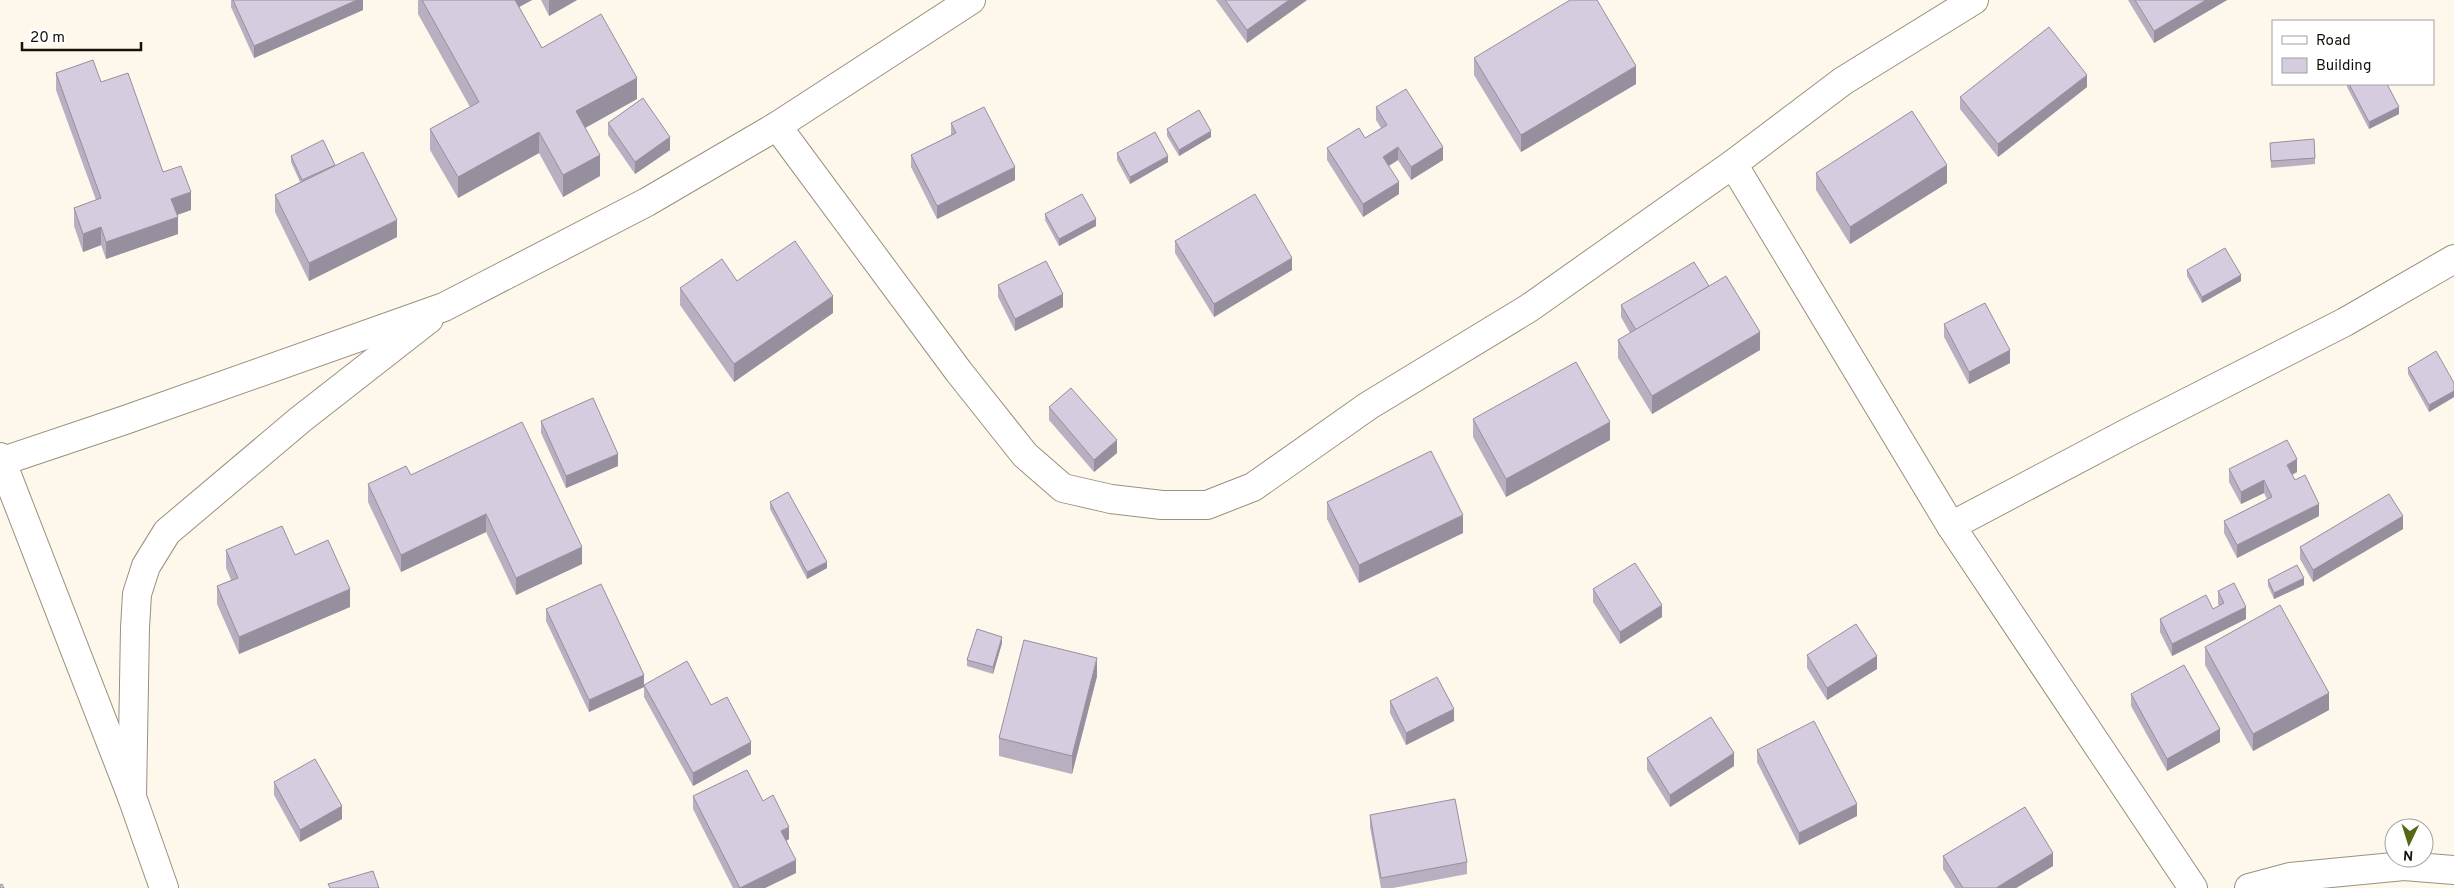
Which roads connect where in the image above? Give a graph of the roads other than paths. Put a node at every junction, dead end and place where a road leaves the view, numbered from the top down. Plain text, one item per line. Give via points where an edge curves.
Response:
1 (971, 0) edge
2 (1974, 0) edge
3 (777, 126) junction
4 (1733, 164) junction
5 (2454, 259) edge
6 (444, 307) junction
7 (0, 460) edge
8 (1951, 526) junction
9 (132, 798) junction
10 (2454, 870) edge
11 (164, 888) edge
12 (2193, 888) edge
13 (2249, 888) edge

1 - 3 street
2 - 4 street via 1842,81
3 - 4 street via 947,356 1025,455 1063,488 1111,499 1162,505 1207,506 1253,487 1368,406 1529,308
3 - 6 street via 647,202
4 - 8 street
5 - 8 street via 2345,322
6 - 7 street via 126,420
6 - 9 street via 301,419 167,532 146,566 137,594
7 - 9 street
8 - 12 street
9 - 11 street
10 - 13 street via 2404,866 2290,877

